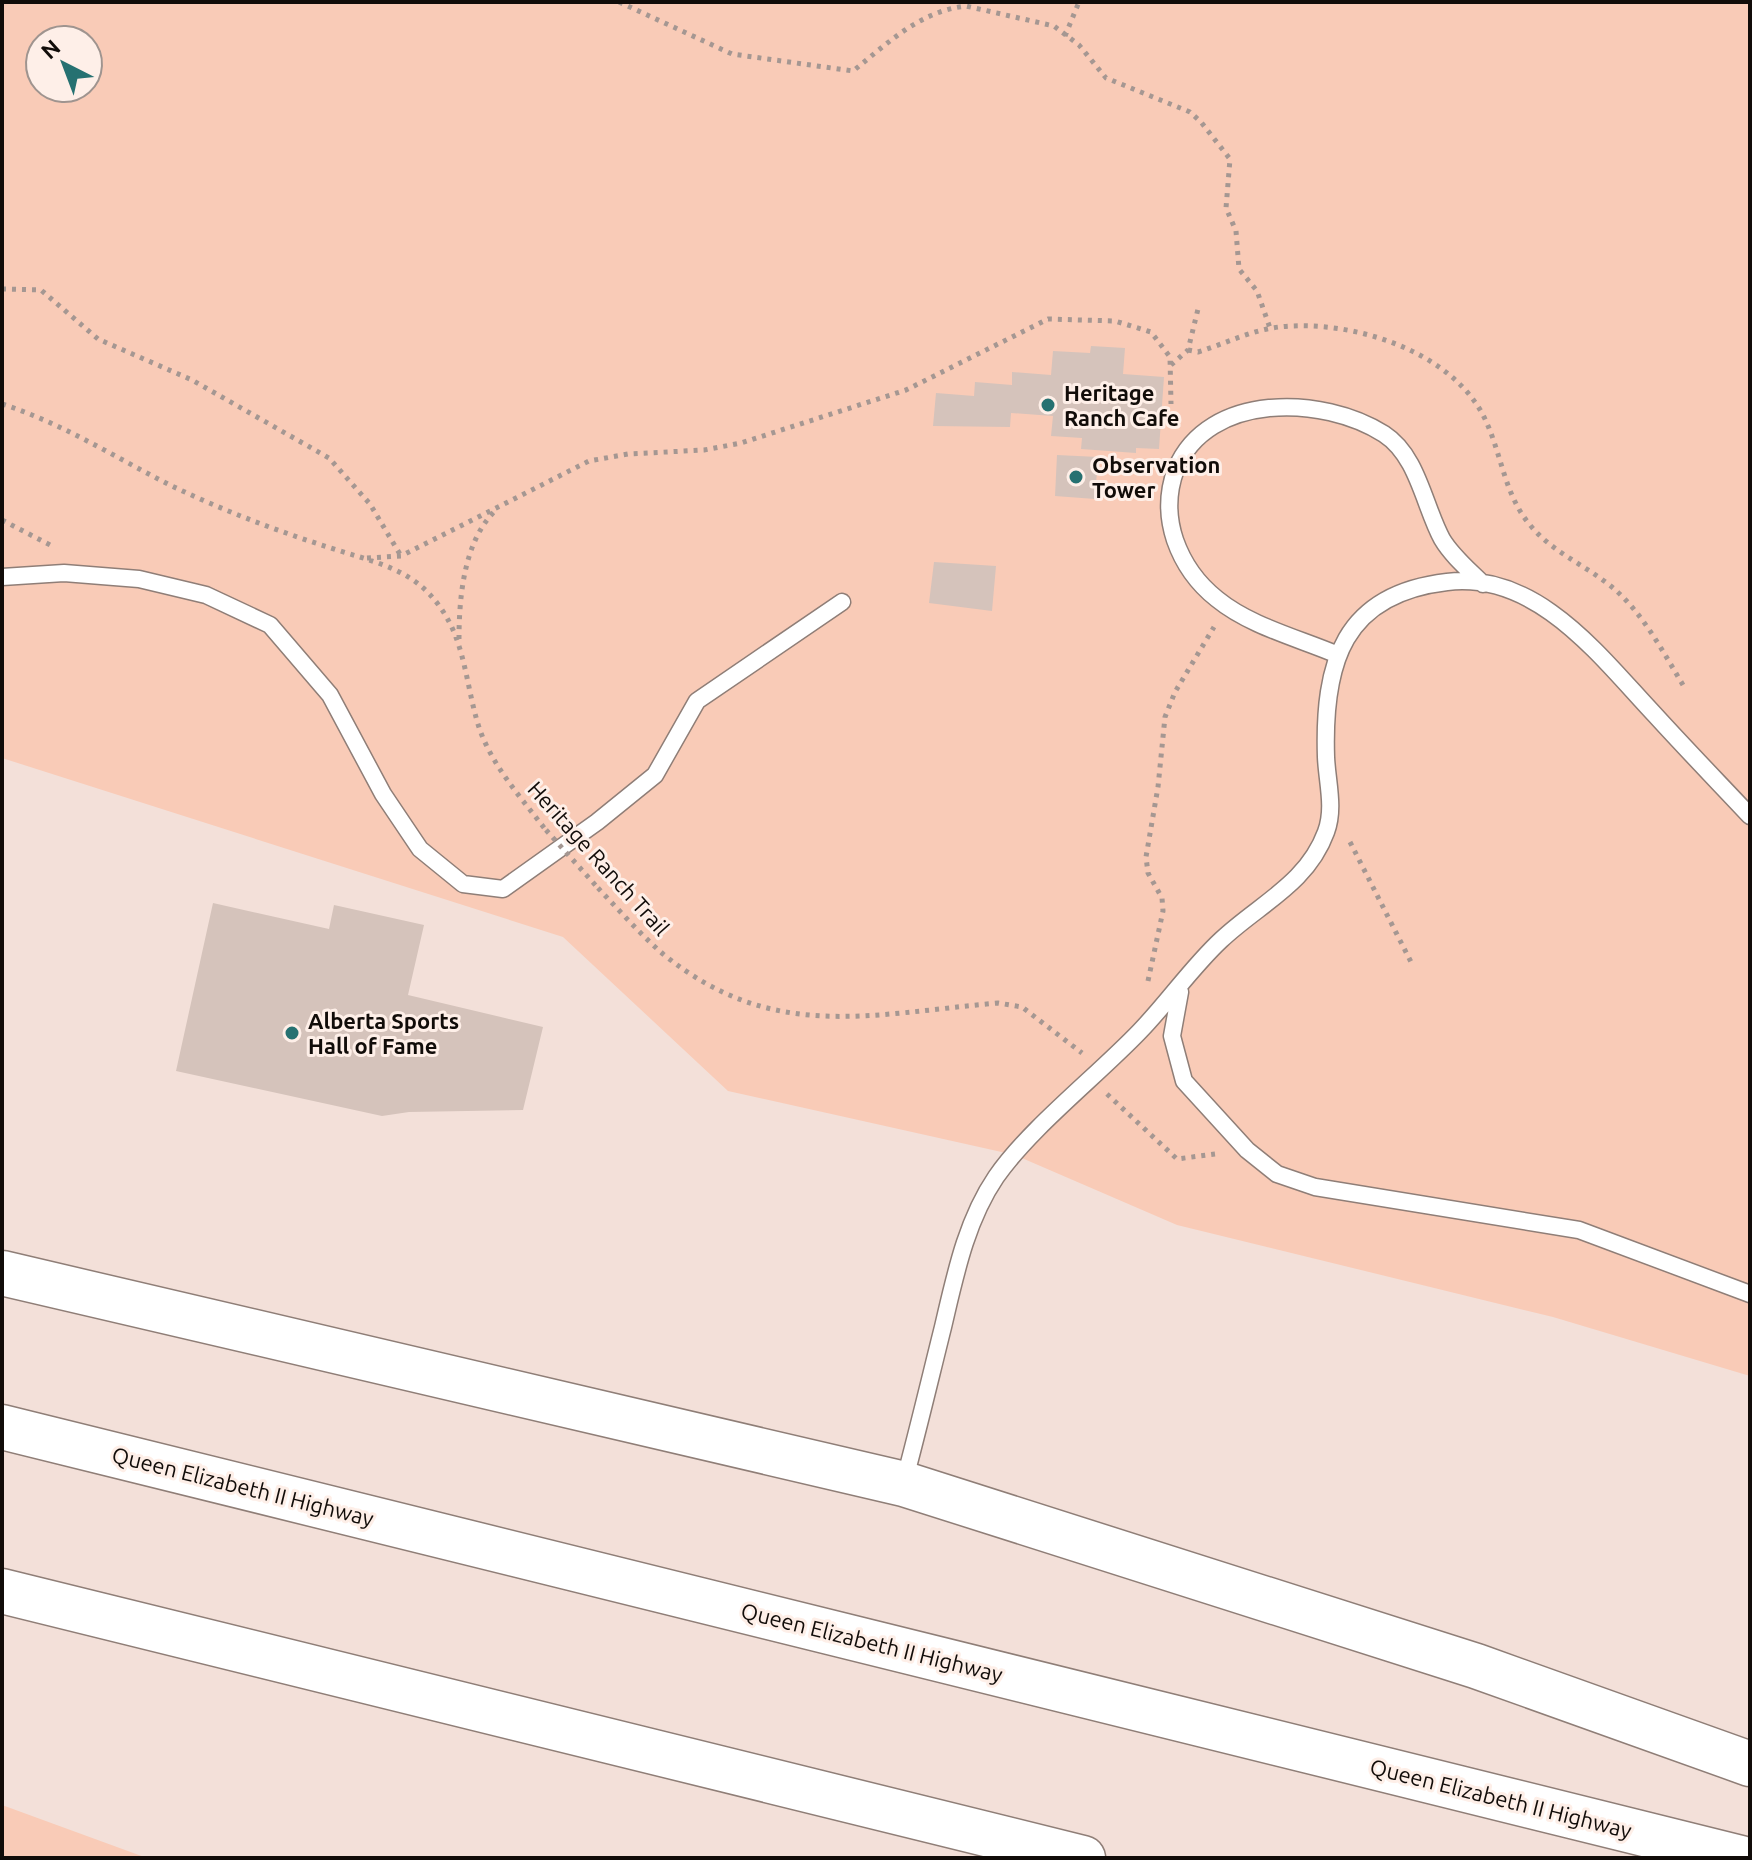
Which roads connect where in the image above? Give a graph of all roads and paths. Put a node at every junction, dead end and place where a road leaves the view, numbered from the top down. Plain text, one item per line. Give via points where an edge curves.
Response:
1 (619, 2) edge
2 (1079, 2) edge
3 (1065, 36) junction
4 (2, 289) edge
5 (1198, 309) dead end
6 (1270, 328) junction
7 (1188, 350) junction
8 (1170, 366) junction
9 (2, 404) edge
10 (1171, 404) dead end
11 (501, 504) junction
12 (401, 556) junction
13 (367, 558) junction
14 (2, 577) edge
15 (1483, 584) junction
16 (842, 602) dead end
17 (1227, 606) junction
18 (459, 644) junction
19 (1338, 655) junction
20 (1683, 685) dead end
21 (1330, 806) junction
22 (1750, 816) edge
23 (1412, 964) dead end
24 (1182, 987) junction
25 (1139, 1032) junction
26 (1091, 1079) junction
27 (1247, 1150) junction
28 (2, 1273) edge
29 (1750, 1294) edge
30 (2, 1427) edge
31 (904, 1484) junction
32 (2, 1591) edge
33 (1750, 1764) edge
34 (1083, 1858) edge
35 (1741, 1858) edge

1 - 3 path via 732,54 853,71 913,24 954,7 1054,26
2 - 3 path
3 - 6 path via 1106,78 1190,112 1227,154 1232,163 1226,208 1236,231 1239,269 1257,291
4 - 12 path via 41,290 98,339 192,380 329,458 370,504
5 - 7 path
6 - 7 path via 1198,352
6 - 20 path via 1318,326 1364,332 1408,349 1448,377 1484,418 1521,514 1555,550 1624,598
7 - 8 path
8 - 10 path
8 - 11 path, Heritage Ranch Trail via 1165,348 1143,327 1048,319 906,390 725,447 589,461
9 - 13 path, Heritage Ranch Trail via 205,501
11 - 12 path, Heritage Ranch Trail
11 - 18 path via 482,526 471,555
12 - 13 path, Heritage Ranch Trail
13 - 18 path, Heritage Ranch Trail via 417,582 442,608
14 - 16 lane via 64,573 139,579 206,595 270,625 330,695 383,794 420,849 463,884 503,889 655,775 697,701
15 - 17 lane via 1444,542 1413,470 1392,441 1334,414 1279,407 1217,423 1188,448 1173,478 1169,512 1178,548 1201,584
15 - 19 lane via 1450,581 1400,592 1355,621
15 - 22 lane via 1527,598 1577,634
17 - 19 lane
17 - 25 path via 1165,717 1145,864 1163,911
18 - 26 path, Heritage Ranch Trail, bridge via 490,753 546,830 598,888 674,961 705,983 759,1008 824,1017 998,1003 1022,1007 1086,1057
19 - 21 lane via 1326,732
21 - 23 path
21 - 24 lane via 1326,832 1307,867 1219,942
24 - 25 lane
24 - 27 lane via 1173,1019 1177,1066 1194,1096
25 - 26 lane
26 - 27 path, Heritage Ranch Trail via 1177,1159
26 - 31 lane via 1015,1155 980,1206 959,1262
27 - 29 lane via 1277,1174 1315,1187 1579,1230
28 - 31 highway
30 - 35 highway, Queen Elizabeth II Highway
31 - 33 highway via 1476,1666
32 - 34 highway

